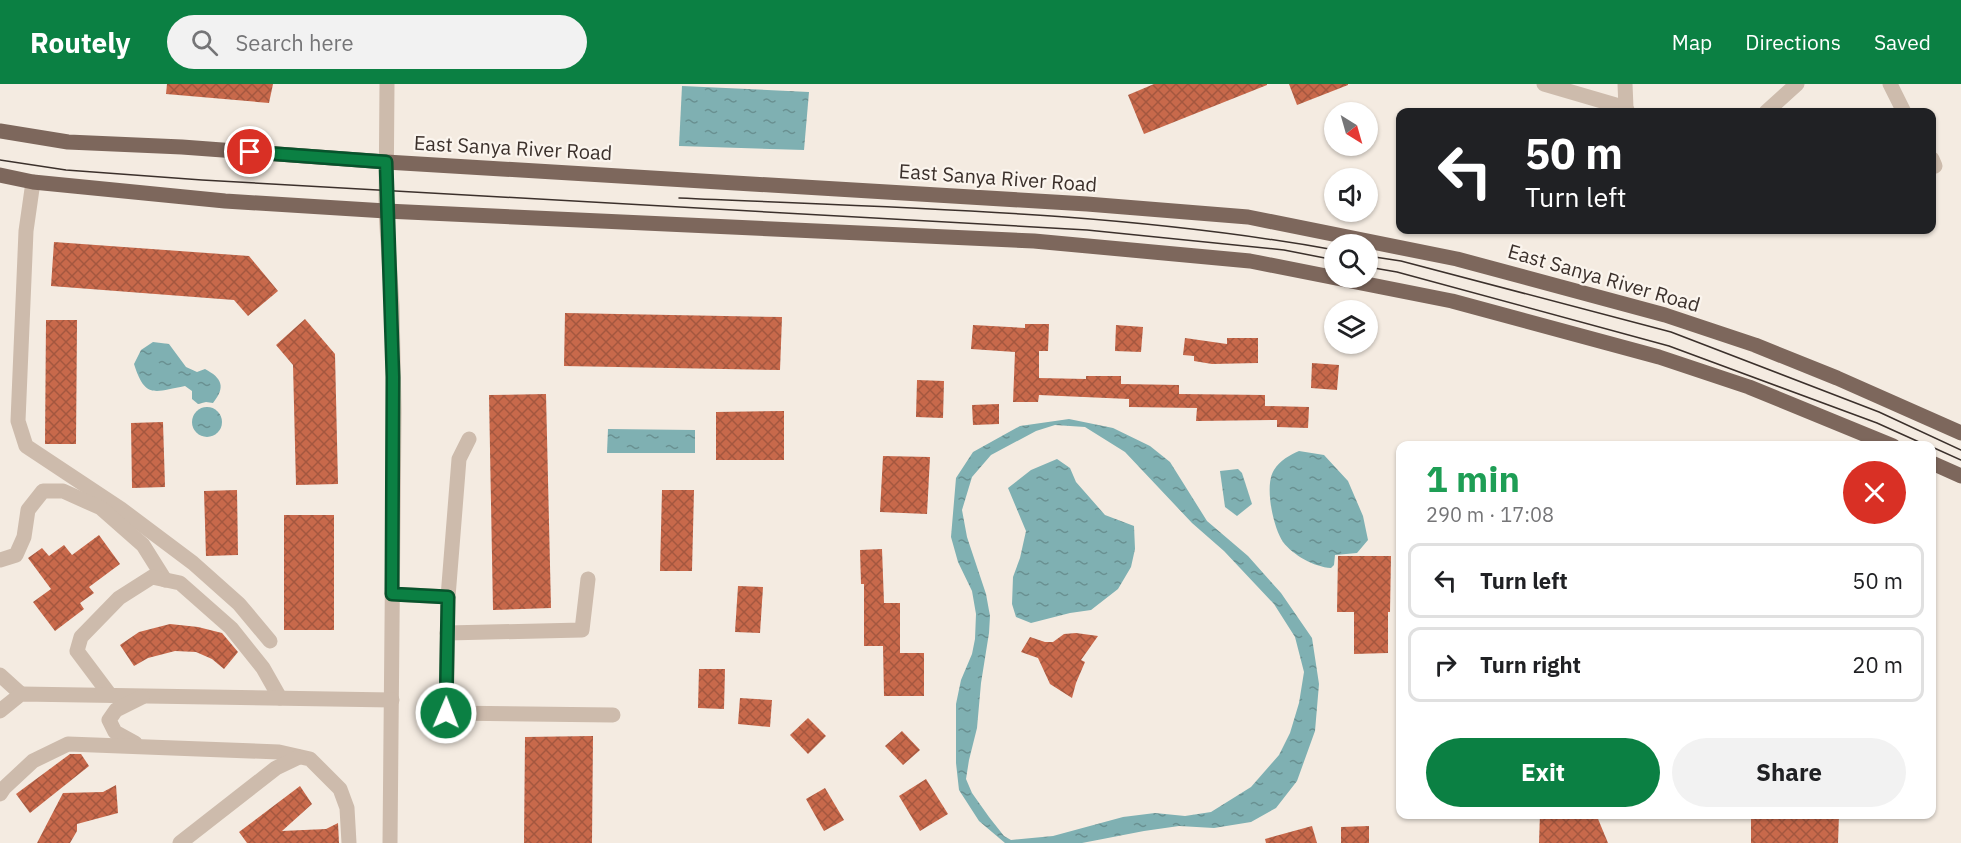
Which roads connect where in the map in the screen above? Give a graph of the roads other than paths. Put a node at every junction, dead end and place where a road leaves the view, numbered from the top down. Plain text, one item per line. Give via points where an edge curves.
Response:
1 (387, 84) edge
2 (1544, 84) edge
3 (1625, 84) edge
4 (1797, 84) edge
5 (1890, 84) edge
6 (1621, 108) edge
7 (1627, 108) edge
8 (1770, 108) edge
9 (1902, 108) edge
10 (0, 131) edge
11 (386, 162) junction
12 (0, 175) edge
13 (33, 182) junction
14 (386, 211) junction
15 (1961, 433) edge
16 (469, 439) dead end
17 (1881, 441) edge
18 (1936, 465) edge
19 (1961, 476) edge
20 (0, 560) edge
21 (588, 579) dead end
22 (165, 580) junction
23 (392, 594) junction
24 (448, 597) junction
25 (447, 633) junction
26 (270, 641) dead end
27 (0, 675) edge
28 (21, 694) junction
29 (110, 695) junction
30 (144, 696) junction
31 (280, 698) junction
32 (392, 700) junction
33 (0, 711) edge
34 (613, 715) dead end
35 (141, 747) junction
36 (299, 757) junction
37 (0, 794) edge
38 (180, 843) edge
39 (349, 843) edge
40 (390, 843) edge

1 - 11 street
2 - 6 street
3 - 7 street
4 - 8 street
5 - 9 street
10 - 11 main road, East Sanya River Road via 68,142
11 - 14 street
11 - 15 main road, East Sanya River Road via 1248,217 1457,259 1665,315 1766,349
12 - 13 main road
13 - 14 main road via 215,200
13 - 26 street via 26,231 18,421 26,446 122,509 193,563 239,604
14 - 17 main road via 1034,241 1250,261 1452,301 1659,357 1749,387
14 - 23 street via 393,359
16 - 24 street via 459,459
18 - 19 main road
20 - 22 street via 16,555 24,537 28,510 43,491 63,491 101,508 143,545
21 - 25 street via 582,630
22 - 29 street via 152,577 119,598 81,637 77,651
22 - 31 street via 180,583 231,628 263,668
23 - 24 street
23 - 32 street
24 - 25 street
25 - 34 street via 446,713
27 - 28 street
28 - 29 street
28 - 33 street
29 - 30 street
30 - 31 street
30 - 35 street via 116,710 109,720 115,732
31 - 32 street
32 - 40 street
35 - 36 street via 279,752
35 - 37 street via 68,744 33,761
36 - 38 street via 276,768
36 - 39 street via 310,759 340,789 347,808

